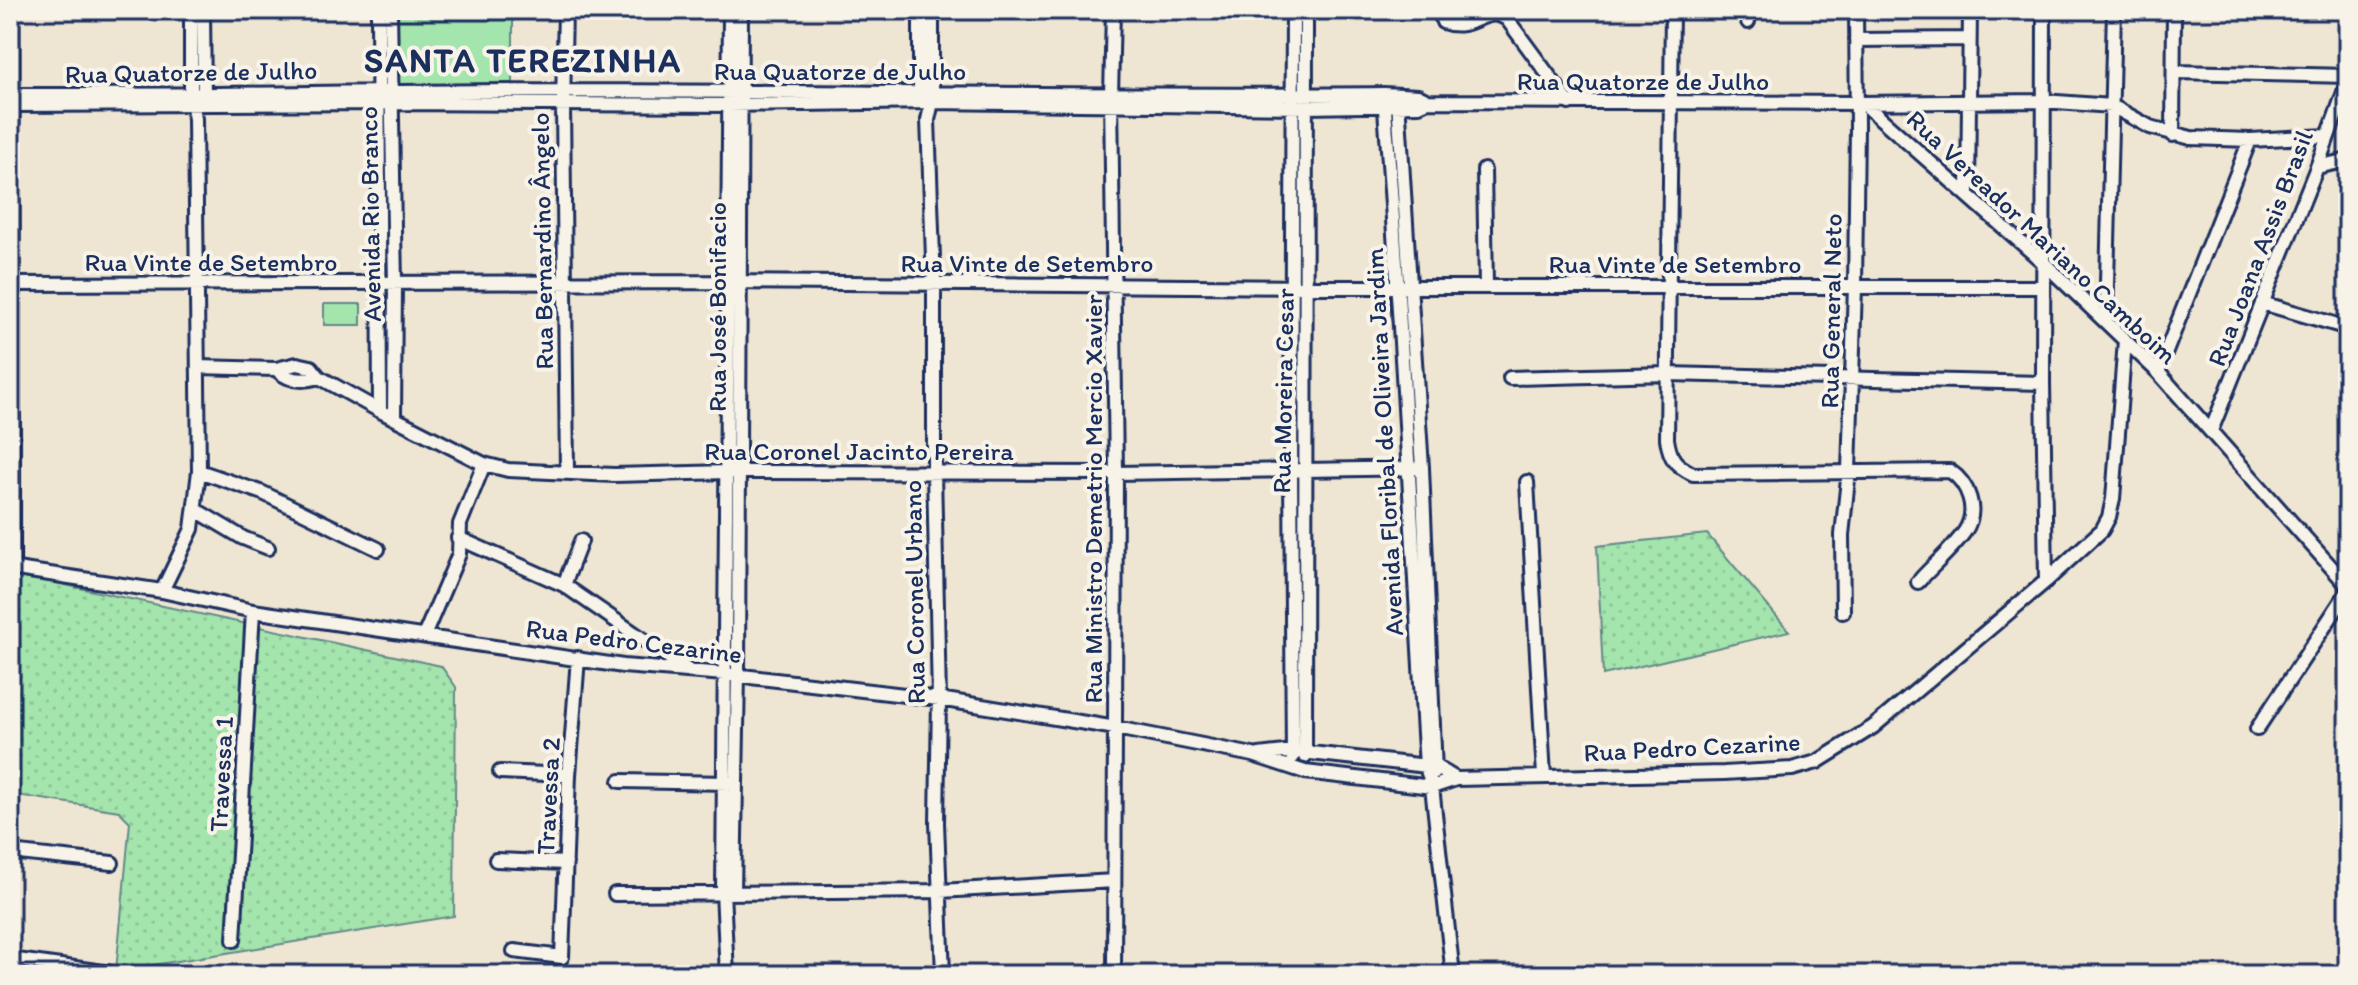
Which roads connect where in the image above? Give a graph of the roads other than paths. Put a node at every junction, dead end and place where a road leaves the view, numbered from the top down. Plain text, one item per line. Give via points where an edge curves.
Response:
1 (12, 10) edge
2 (191, 10) edge
3 (203, 10) edge
4 (378, 10) edge
5 (390, 10) edge
6 (565, 10) edge
7 (730, 10) edge
8 (741, 10) edge
9 (920, 10) edge
10 (932, 10) edge
11 (1113, 10) edge
12 (1293, 10) edge
13 (1306, 10) edge
14 (1440, 10) edge
15 (1672, 10) edge
16 (1856, 10) edge
17 (1970, 10) edge
18 (2044, 10) edge
19 (2114, 10) edge
20 (2174, 10) edge
21 (1969, 39) junction
22 (1856, 40) junction
23 (384, 47) junction
24 (2175, 72) junction
25 (2348, 78) edge
26 (563, 91) junction
27 (926, 97) junction
28 (198, 98) junction
29 (384, 98) junction
30 (495, 98) junction
31 (616, 98) junction
32 (735, 99) junction
33 (11, 100) edge
34 (1111, 100) junction
35 (1391, 100) junction
36 (1299, 101) junction
37 (2043, 101) junction
38 (1969, 102) junction
39 (1569, 103) junction
40 (1670, 103) junction
41 (1860, 103) junction
42 (563, 105) junction
43 (2112, 106) junction
44 (2173, 135) junction
45 (2328, 136) junction
46 (2250, 140) junction
47 (2348, 160) edge
48 (2317, 167) junction
49 (1484, 170) dead end
50 (1968, 195) junction
51 (2043, 262) junction
52 (734, 282) junction
53 (380, 283) junction
54 (564, 283) junction
55 (12, 284) edge
56 (195, 284) junction
57 (395, 284) junction
58 (934, 285) junction
59 (1115, 285) junction
60 (1670, 285) junction
61 (1404, 286) junction
62 (1486, 286) junction
63 (1300, 287) junction
64 (1855, 287) junction
65 (2043, 287) junction
66 (2262, 303) junction
67 (2106, 322) junction
68 (2348, 328) edge
69 (2125, 340) junction
70 (198, 367) junction
71 (2158, 372) junction
72 (1668, 374) junction
73 (1510, 378) dead end
74 (1852, 378) junction
75 (2043, 383) junction
76 (1411, 394) junction
77 (380, 411) junction
78 (394, 418) junction
79 (2211, 431) junction
80 (484, 464) junction
81 (1422, 468) junction
82 (1407, 469) junction
83 (1849, 470) junction
84 (199, 471) junction
85 (1297, 471) junction
86 (567, 472) junction
87 (733, 472) junction
88 (934, 472) junction
89 (1116, 473) junction
90 (1527, 482) dead end
91 (196, 510) junction
92 (458, 538) junction
93 (581, 541) dead end
94 (268, 548) dead end
95 (378, 549) dead end
96 (12, 568) edge
97 (2046, 581) junction
98 (1918, 582) dead end
99 (564, 585) junction
100 (2348, 589) edge
101 (162, 591) junction
102 (253, 611) junction
103 (1843, 612) dead end
104 (424, 636) junction
105 (578, 658) junction
106 (689, 671) junction
107 (725, 674) junction
108 (738, 675) junction
109 (939, 699) junction
110 (1116, 728) junction
111 (2257, 729) dead end
112 (1299, 752) junction
113 (1253, 755) junction
114 (1365, 759) junction
115 (1431, 766) junction
116 (1299, 770) junction
117 (500, 772) dead end
118 (569, 775) junction
119 (1544, 776) junction
120 (1364, 779) junction
121 (1456, 779) junction
122 (620, 781) dead end
123 (730, 783) junction
124 (1432, 787) junction
125 (10, 852) edge
126 (496, 860) dead end
127 (112, 863) dead end
128 (566, 863) junction
129 (1114, 881) junction
130 (729, 891) junction
131 (940, 891) junction
132 (615, 894) dead end
133 (234, 940) dead end
134 (514, 951) dead end
135 (10, 959) edge
136 (111, 973) dead end
137 (727, 975) edge
138 (943, 975) edge
139 (1114, 975) edge
140 (1453, 975) edge

1 - 33 street
2 - 28 street
3 - 28 street
4 - 23 street, Avenida Rio Branco
5 - 23 street, Avenida Rio Branco
6 - 26 street, Rua Bernardino Ângelo
7 - 32 street, Rua José Bonifacio
8 - 32 street, Rua José Bonifacio
9 - 27 street, Rua Coronel Urbano
10 - 27 street, Rua Coronel Urbano
11 - 34 street, Rua Ministro Demetrio Mercio Xavier
12 - 36 street, Rua Moreira Cesar
13 - 36 street, Rua Moreira Cesar
14 - 39 street via 1443,22 1452,25 1490,13 1507,19
15 - 40 street
16 - 22 street, Rua General Neto
17 - 21 street
18 - 37 street
19 - 43 street
20 - 24 street
21 - 22 street
21 - 38 street
22 - 41 street, Rua General Neto
23 - 29 street, Avenida Rio Branco
24 - 25 street
24 - 44 street
25 - 45 street, Rua Joana Assis Brasil
26 - 30 street, Rua Quatorze de Julho
26 - 31 street, Rua Quatorze de Julho
26 - 42 street, Rua Bernardino Ângelo
27 - 32 street, Rua Quatorze de Julho
27 - 34 street, Rua Quatorze de Julho
27 - 58 street, Rua Coronel Urbano
28 - 29 street, Rua Quatorze de Julho
28 - 33 street, Rua Quatorze de Julho
28 - 56 street
29 - 30 street, Rua Quatorze de Julho
29 - 53 street, Avenida Rio Branco
29 - 57 street, Avenida Rio Branco
30 - 42 street, Rua Quatorze de Julho
31 - 32 street, Rua Quatorze de Julho
31 - 42 street, Rua Quatorze de Julho
32 - 52 street, Rua José Bonifacio
33 - 55 street
34 - 36 street, Rua Quatorze de Julho
34 - 59 street, Rua Ministro Demetrio Mercio Xavier
35 - 36 street, Rua Quatorze de Julho
35 - 39 street, Rua Quatorze de Julho via 1418,96 1428,101
35 - 61 street, Avenida Floribal de Oliveira Jardim
36 - 63 street, Rua Moreira Cesar
37 - 38 street, Rua Quatorze de Julho
37 - 43 street, Rua Quatorze de Julho
37 - 51 street
38 - 41 street, Rua Quatorze de Julho
38 - 50 street
39 - 40 street, Rua Quatorze de Julho
40 - 41 street, Rua Quatorze de Julho
40 - 60 street
41 - 50 street, Rua Vereador Mariano Camboim
41 - 64 street, Rua General Neto
42 - 54 street, Rua Bernardino Ângelo
43 - 44 street
43 - 67 street
44 - 46 street
45 - 46 street
45 - 48 street, Rua Joana Assis Brasil
46 - 71 street
47 - 48 street
48 - 66 street, Rua Joana Assis Brasil
49 - 62 street
50 - 51 street, Rua Vereador Mariano Camboim
51 - 65 street
51 - 67 street, Rua Vereador Mariano Camboim
52 - 54 street, Rua Vinte de Setembro
52 - 58 street, Rua Vinte de Setembro
52 - 87 street, Rua José Bonifacio
53 - 56 street, Rua Vinte de Setembro
53 - 57 street, Rua Vinte de Setembro
53 - 77 street, Avenida Rio Branco
54 - 57 street, Rua Vinte de Setembro
54 - 86 street, Rua Bernardino Ângelo
55 - 56 street, Rua Vinte de Setembro
55 - 96 street
56 - 70 street
57 - 78 street, Avenida Rio Branco
58 - 59 street, Rua Vinte de Setembro
58 - 88 street, Rua Coronel Urbano
59 - 63 street, Rua Vinte de Setembro
59 - 89 street, Rua Ministro Demetrio Mercio Xavier
60 - 62 street, Rua Vinte de Setembro
60 - 64 street, Rua Vinte de Setembro
60 - 72 street
61 - 62 street, Rua Vinte de Setembro
61 - 63 street, Rua Vinte de Setembro
61 - 76 street, Avenida Floribal de Oliveira Jardim
63 - 85 street, Rua Moreira Cesar
64 - 65 street, Rua Vinte de Setembro
64 - 74 street, Rua General Neto
65 - 75 street
66 - 68 street
66 - 79 street, Rua Joana Assis Brasil
67 - 69 street, Rua Vereador Mariano Camboim
69 - 71 street, Rua Vereador Mariano Camboim
69 - 97 street, Rua Pedro Cezarine via 2109,517 2102,530
70 - 77 street, Rua Coronel Jacinto Pereira via 311,367 319,377
70 - 84 street
71 - 79 street, Rua Vereador Mariano Camboim
72 - 73 street
72 - 74 street
72 - 83 street via 1667,439 1677,466 1693,474
74 - 75 street
74 - 83 street, Rua General Neto
75 - 97 street
76 - 81 street, Avenida Floribal de Oliveira Jardim
76 - 82 street, Avenida Floribal de Oliveira Jardim
77 - 78 street, Rua Coronel Jacinto Pereira
78 - 80 street, Rua Coronel Jacinto Pereira
79 - 100 street, Rua Vereador Mariano Camboim
80 - 86 street, Rua Coronel Jacinto Pereira
80 - 92 street
81 - 82 street, Rua Coronel Jacinto Pereira
81 - 115 street, Avenida Floribal de Oliveira Jardim
82 - 85 street, Rua Coronel Jacinto Pereira
82 - 115 street, Avenida Floribal de Oliveira Jardim
83 - 98 street via 1950,471 1962,479 1972,503 1967,528
83 - 103 street, Rua General Neto via 1842,535
84 - 91 street
84 - 95 street via 263,493
85 - 89 street, Rua Coronel Jacinto Pereira
85 - 112 street, Rua Moreira Cesar
86 - 87 street, Rua Coronel Jacinto Pereira
87 - 88 street, Rua Coronel Jacinto Pereira
87 - 107 street, Rua José Bonifacio
87 - 108 street, Rua José Bonifacio
88 - 89 street, Rua Coronel Jacinto Pereira
88 - 109 street, Rua Coronel Urbano
89 - 110 street, Rua Ministro Demetrio Mercio Xavier
90 - 119 street
91 - 94 street
91 - 101 street
92 - 99 street
92 - 104 street via 459,554
93 - 99 street
96 - 101 street, Rua Pedro Cezarine
97 - 119 street, Rua Pedro Cezarine via 1873,727 1817,762 1792,769 1724,773
99 - 106 street
100 - 111 street
101 - 102 street, Rua Pedro Cezarine
102 - 104 street, Rua Pedro Cezarine
102 - 133 street, Travessa 1
104 - 105 street, Rua Pedro Cezarine
105 - 106 street, Rua Pedro Cezarine
105 - 118 street, Travessa 2
106 - 107 street, Rua Pedro Cezarine
107 - 108 street, Rua Pedro Cezarine
107 - 123 street, Rua José Bonifacio
108 - 109 street, Rua Pedro Cezarine
108 - 123 street, Rua José Bonifacio
109 - 110 street, Rua Pedro Cezarine
109 - 131 street, Rua Coronel Urbano
110 - 113 street, Rua Pedro Cezarine
110 - 129 street, Rua Ministro Demetrio Mercio Xavier
112 - 113 street, Rua Pedro Cezarine
112 - 114 street, Rua Pedro Cezarine
112 - 116 street, Rua Moreira Cesar
113 - 116 street, Rua Pedro Cezarine
114 - 115 street, Rua Pedro Cezarine
114 - 120 street
115 - 121 street, Rua Pedro Cezarine
115 - 124 street, Avenida Floribal de Oliveira Jardim
116 - 120 street, Rua Pedro Cezarine
117 - 118 street
118 - 128 street, Travessa 2
119 - 121 street, Rua Pedro Cezarine
120 - 124 street, Rua Pedro Cezarine
121 - 124 street
122 - 123 street
123 - 130 street, Rua José Bonifacio
124 - 140 street, Avenida Floribal de Oliveira Jardim
125 - 127 street
126 - 128 street
128 - 134 street, Travessa 2 via 562,957
129 - 131 street
129 - 139 street, Rua Ministro Demetrio Mercio Xavier
130 - 131 street
130 - 132 street
130 - 137 street, Rua José Bonifacio
131 - 138 street, Rua Coronel Urbano
135 - 136 street

